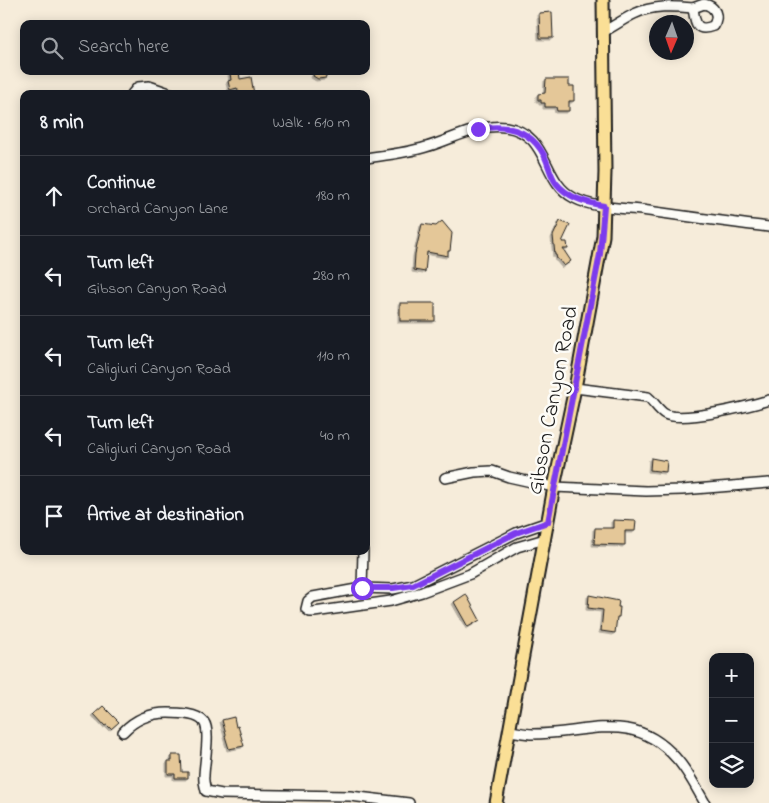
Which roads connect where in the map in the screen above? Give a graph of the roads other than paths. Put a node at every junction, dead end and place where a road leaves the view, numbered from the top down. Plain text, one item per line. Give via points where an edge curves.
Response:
1 (603, 0) edge
2 (692, 8) dead end
3 (603, 32) junction
4 (135, 90) edge
5 (160, 90) edge
6 (370, 157) edge
7 (604, 206) junction
8 (769, 227) edge
9 (575, 388) junction
10 (769, 400) edge
11 (445, 478) dead end
12 (769, 482) edge
13 (554, 487) junction
14 (548, 522) junction
15 (545, 539) junction
16 (363, 555) edge
17 (362, 588) junction
18 (510, 731) junction
19 (123, 732) dead end
20 (409, 803) edge
21 (496, 803) edge
22 (705, 803) edge

1 - 3 main road, Gibson Canyon Road
2 - 3 street via 650,8
3 - 7 main road, Gibson Canyon Road
4 - 5 street via 138,86 149,86
6 - 7 street via 428,147 478,129 507,127 519,131 539,147 552,178 563,190 576,199
7 - 8 street
7 - 9 main road, Gibson Canyon Road via 600,254
9 - 10 street via 648,397 663,414 676,417
9 - 13 main road, Gibson Canyon Road
11 - 13 street via 492,471
12 - 13 street via 662,491
13 - 14 main road, Gibson Canyon Road
14 - 15 main road, Gibson Canyon Road
14 - 17 street via 516,533 413,585
15 - 17 street via 517,548 470,574 422,592 391,601 314,612 306,609 313,597
15 - 18 main road, Gibson Canyon Road
16 - 17 street
18 - 21 main road, Gibson Canyon Road
18 - 22 street via 532,734 612,727 646,734 677,759
19 - 20 street via 142,717 155,714 197,717 203,721 206,725 203,778 206,791 350,796

